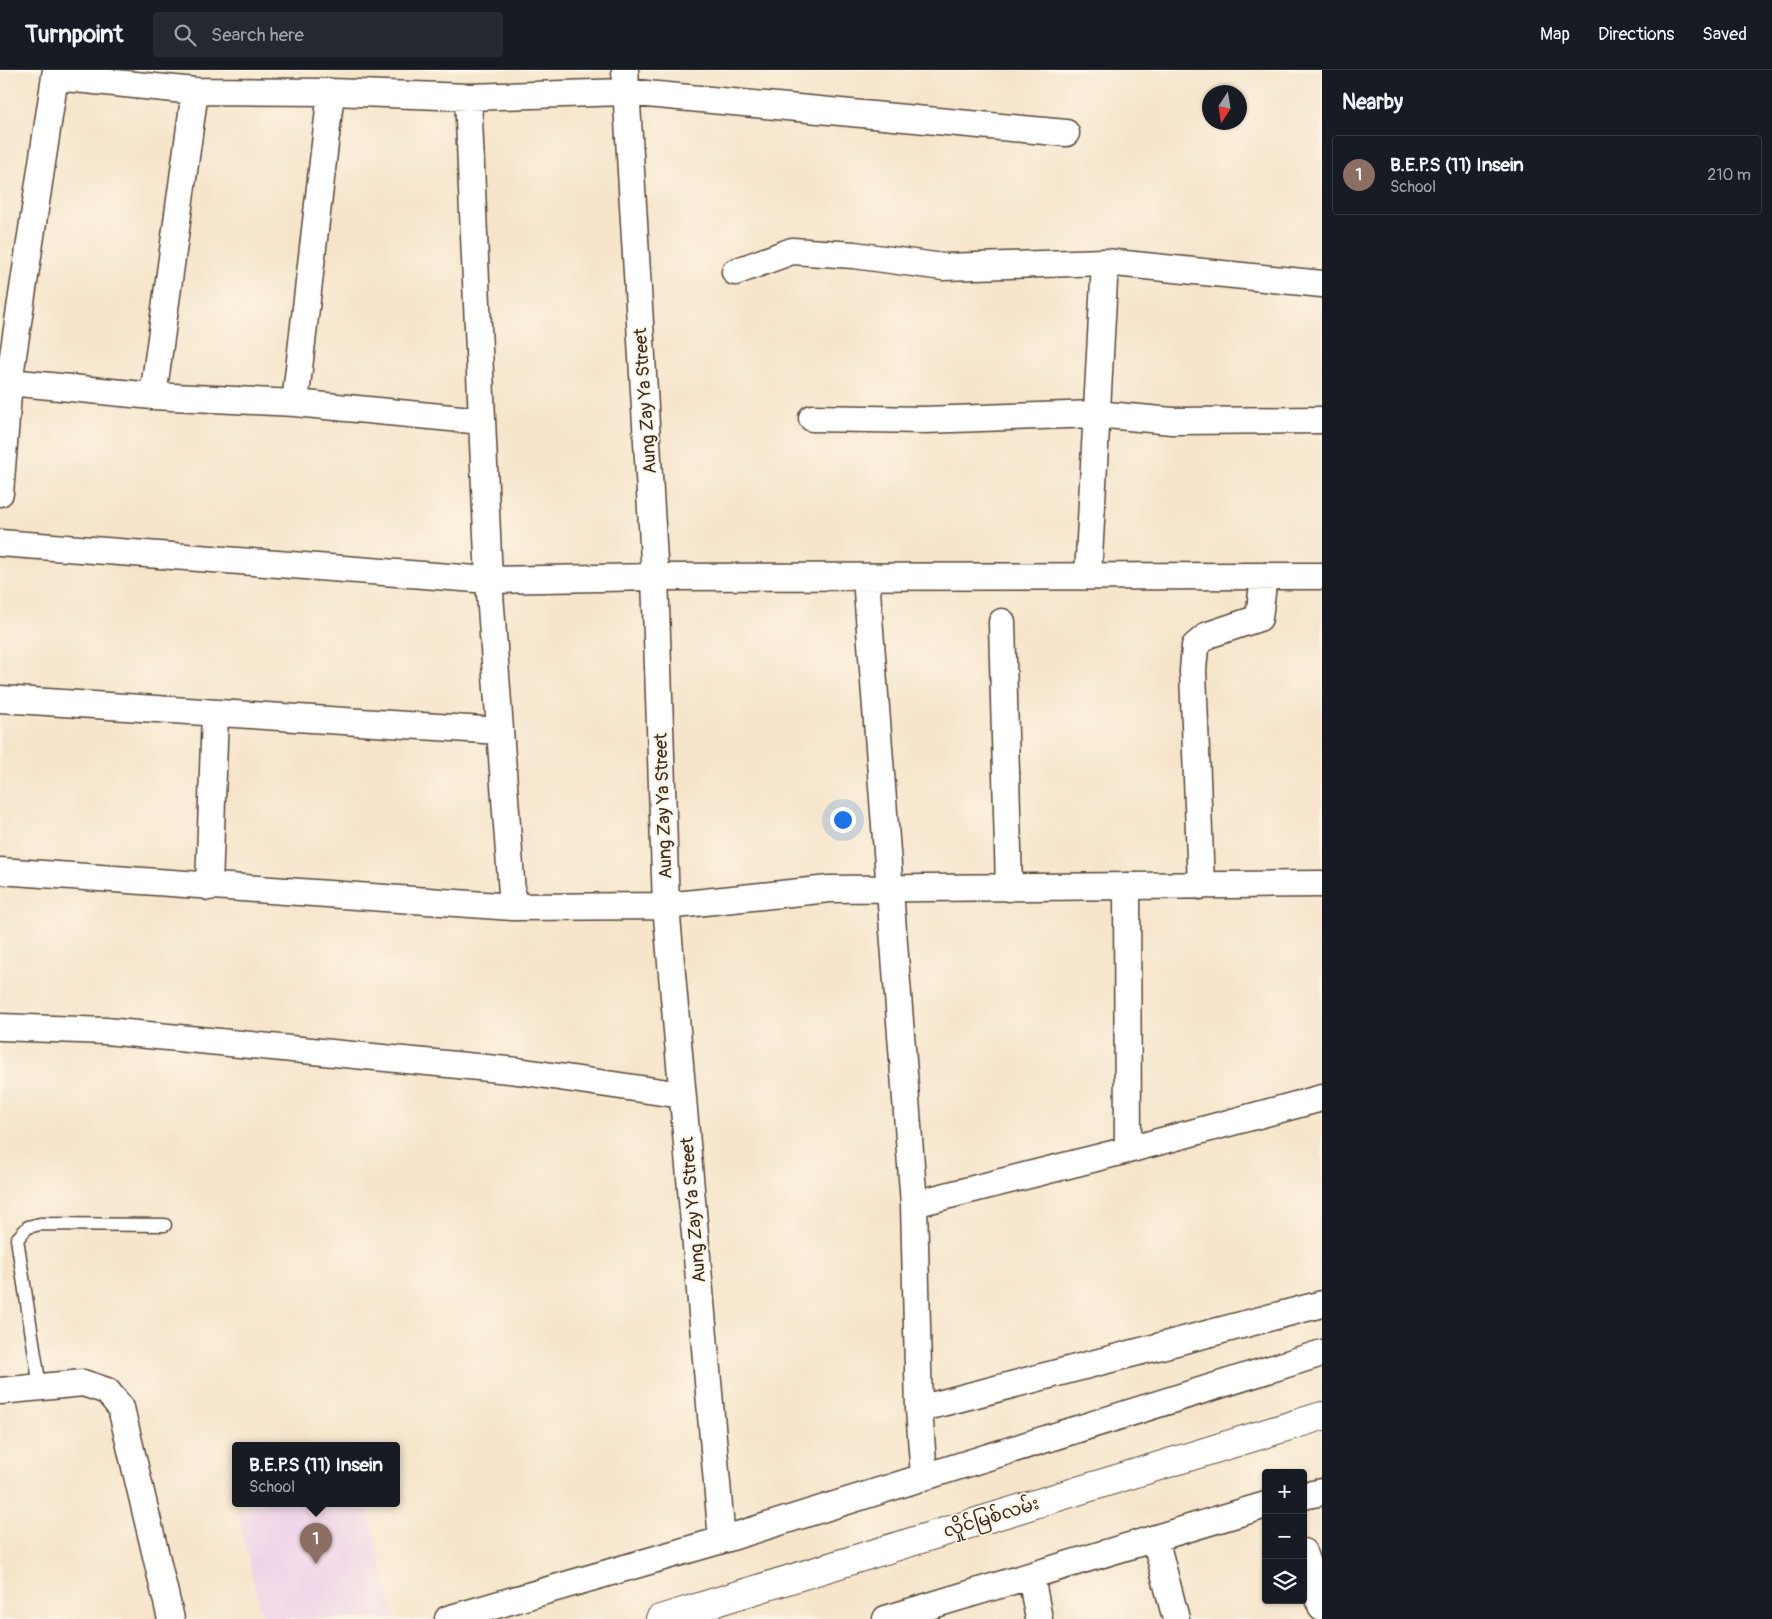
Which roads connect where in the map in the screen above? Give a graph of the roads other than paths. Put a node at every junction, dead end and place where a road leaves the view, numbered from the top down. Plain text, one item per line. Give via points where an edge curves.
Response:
1 (55, 74) edge
2 (625, 81) edge
3 (196, 91) junction
4 (331, 92) junction
5 (468, 97) junction
6 (1066, 133) dead end
7 (1105, 262) junction
8 (735, 272) dead end
9 (1322, 284) edge
10 (9, 382) junction
11 (153, 396) junction
12 (296, 403) junction
13 (1096, 414) junction
14 (812, 418) dead end
15 (1322, 420) edge
16 (482, 421) junction
17 (0, 493) edge
18 (0, 543) edge
19 (1088, 576) junction
20 (1264, 576) junction
21 (1322, 576) edge
22 (656, 577) junction
23 (866, 578) junction
24 (489, 580) junction
25 (1002, 622) dead end
26 (0, 698) edge
27 (215, 713) junction
28 (500, 731) junction
29 (0, 871) edge
30 (1322, 884) edge
31 (1127, 886) junction
32 (1201, 886) junction
33 (209, 887) junction
34 (891, 888) junction
35 (1009, 888) junction
36 (666, 906) junction
37 (513, 907) junction
38 (0, 1027) edge
39 (682, 1095) junction
40 (1322, 1098) edge
41 (1128, 1150) junction
42 (914, 1204) junction
43 (166, 1225) dead end
44 (1322, 1304) edge
45 (1322, 1353) edge
46 (40, 1387) junction
47 (0, 1391) edge
48 (919, 1409) junction
49 (1322, 1416) edge
50 (924, 1477) junction
51 (1322, 1492) edge
52 (1307, 1495) edge
53 (1262, 1506) edge
54 (1155, 1538) junction
55 (722, 1540) junction
56 (1305, 1559) edge
57 (1031, 1576) junction
58 (1322, 1608) edge
59 (170, 1619) edge
60 (448, 1619) edge
61 (660, 1619) edge
62 (886, 1619) edge
63 (1039, 1619) edge
64 (1176, 1619) edge

1 - 3 street
1 - 10 street
2 - 5 street
2 - 6 street
2 - 22 street, Aung Zay Ya Street
3 - 4 street
3 - 11 street
4 - 5 street
4 - 12 street
5 - 16 street
7 - 8 street via 943,268 854,255 792,251
7 - 9 street
7 - 13 street
10 - 11 street
10 - 17 street
11 - 12 street
12 - 16 street
13 - 14 street via 924,420
13 - 15 street via 1172,420
13 - 19 street
16 - 24 street
18 - 24 street
19 - 20 street
19 - 23 street
20 - 21 street
20 - 32 street via 1259,618 1208,635 1195,646 1193,671
22 - 23 street
22 - 24 street
22 - 36 street, Aung Zay Ya Street
23 - 34 street
24 - 28 street
25 - 35 street
26 - 27 street
27 - 28 street
27 - 33 street
28 - 37 street
29 - 33 street
30 - 32 street
31 - 32 street
31 - 35 street
31 - 41 street
33 - 37 street
34 - 35 street
34 - 36 street via 829,889
34 - 42 street
36 - 37 street
36 - 39 street, Aung Zay Ya Street
38 - 39 street via 106,1031 508,1070
39 - 55 street, Aung Zay Ya Street
40 - 41 street
41 - 42 street
42 - 48 street
43 - 46 lane via 40,1224 28,1227 17,1238
44 - 48 street
45 - 50 street
46 - 47 street
46 - 59 street via 82,1383 107,1391 121,1408
48 - 50 street
49 - 61 main road, လှိုင်မြစ်လမ်း
50 - 55 street
51 - 52 street
53 - 54 street
54 - 57 street
54 - 64 street
55 - 60 street
56 - 58 street
57 - 62 street
57 - 63 street

